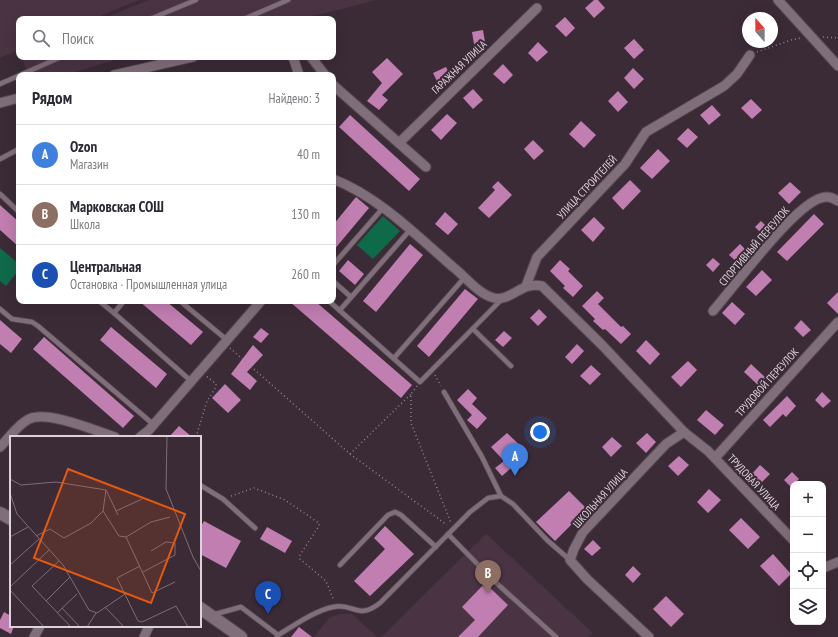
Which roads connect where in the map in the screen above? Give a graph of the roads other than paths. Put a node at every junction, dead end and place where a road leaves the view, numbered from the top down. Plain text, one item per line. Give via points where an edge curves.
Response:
1 (196, 0) edge
2 (288, 0) edge
3 (778, 0) edge
4 (537, 8) dead end
5 (157, 16) edge
6 (251, 16) edge
7 (750, 55) road end
8 (54, 60) edge
9 (180, 60) edge
10 (294, 60) edge
11 (313, 60) edge
12 (838, 66) edge
13 (27, 72) edge
14 (127, 72) edge
15 (298, 72) edge
16 (323, 72) edge
17 (16, 77) edge
18 (0, 84) edge
19 (336, 88) edge
20 (16, 99) edge
21 (0, 103) edge
22 (398, 143) junction
23 (16, 151) edge
24 (0, 159) edge
25 (426, 167) dead end
26 (336, 181) edge
27 (0, 194) edge
28 (838, 201) edge
29 (383, 208) junction
30 (16, 209) edge
31 (410, 230) junction
32 (336, 262) edge
33 (465, 276) junction
34 (336, 284) edge
35 (526, 286) junction
36 (351, 297) junction
37 (502, 299) junction
38 (103, 304) edge
39 (122, 304) edge
40 (183, 304) edge
41 (258, 304) edge
42 (333, 304) edge
43 (0, 309) edge
44 (340, 310) junction
45 (713, 312) dead end
46 (114, 313) junction
47 (838, 322) edge
48 (473, 329) junction
49 (226, 341) junction
50 (394, 358) junction
51 (511, 366) dead end
52 (191, 381) junction
53 (444, 392) road end
54 (153, 424) junction
55 (684, 432) junction
56 (10, 436) edge
57 (112, 436) edge
58 (141, 436) edge
59 (10, 437) edge
60 (0, 447) edge
61 (715, 458) junction
62 (201, 486) edge
63 (501, 496) junction
64 (0, 513) edge
65 (10, 518) edge
66 (255, 528) dead end
67 (448, 534) junction
68 (790, 537) edge
69 (436, 547) junction
70 (570, 560) junction
71 (838, 562) edge
72 (340, 565) dead end
73 (826, 567) edge
74 (201, 609) edge
75 (212, 615) junction
76 (39, 627) edge
77 (149, 627) edge
78 (278, 636) edge
79 (34, 637) edge
80 (144, 637) edge
81 (241, 637) edge
82 (556, 637) edge
83 (650, 637) edge

1 - 5 lane
2 - 6 lane
3 - 12 street
4 - 22 street, ГАРАЖНАЯ УЛИЦА
7 - 35 street, УЛИЦА СТРОИТЕЛЕЙ via 737,74 724,86 646,132 625,164 536,257
8 - 13 lane
9 - 14 street
10 - 15 street
11 - 16 street
17 - 18 lane
19 - 22 street
20 - 21 street
22 - 25 street
23 - 24 lane
26 - 29 street
27 - 30 lane
28 - 45 street, СПОРТИВНЫЙ ПЕРЕУЛОК via 829,196 819,198 790,221
29 - 31 street
29 - 32 lane
31 - 33 street
31 - 36 lane
33 - 37 street via 481,292
33 - 50 lane
34 - 36 lane
35 - 37 street
35 - 55 street, ТРУДОВАЯ УЛИЦА via 542,286 548,291
36 - 44 lane
37 - 48 lane
38 - 46 lane
39 - 46 lane
40 - 49 lane
41 - 49 street
42 - 44 lane
43 - 54 lane via 12,319 32,322 38,326
44 - 50 lane
46 - 52 lane
47 - 61 street, ТРУДОВОЙ ПЕРЕУЛОК
48 - 50 lane via 420,382
48 - 51 lane
49 - 52 street
52 - 54 street
53 - 63 lane via 482,457
54 - 58 street
55 - 61 street, ТРУДОВАЯ УЛИЦА
55 - 70 street, ШКОЛЬНАЯ УЛИЦА via 666,444 583,532
56 - 57 street via 30,419 42,416
59 - 60 street
61 - 68 street, ТРУДОВАЯ УЛИЦА
62 - 66 lane via 223,499
63 - 67 lane via 488,498
63 - 70 lane via 513,504
64 - 65 street
67 - 69 lane
67 - 82 lane
69 - 72 lane via 395,512 388,515
69 - 78 lane via 372,610 362,612 336,606 322,610
70 - 83 street
71 - 73 street
74 - 75 street
75 - 78 lane via 241,607
75 - 81 street
76 - 79 street
77 - 80 street

